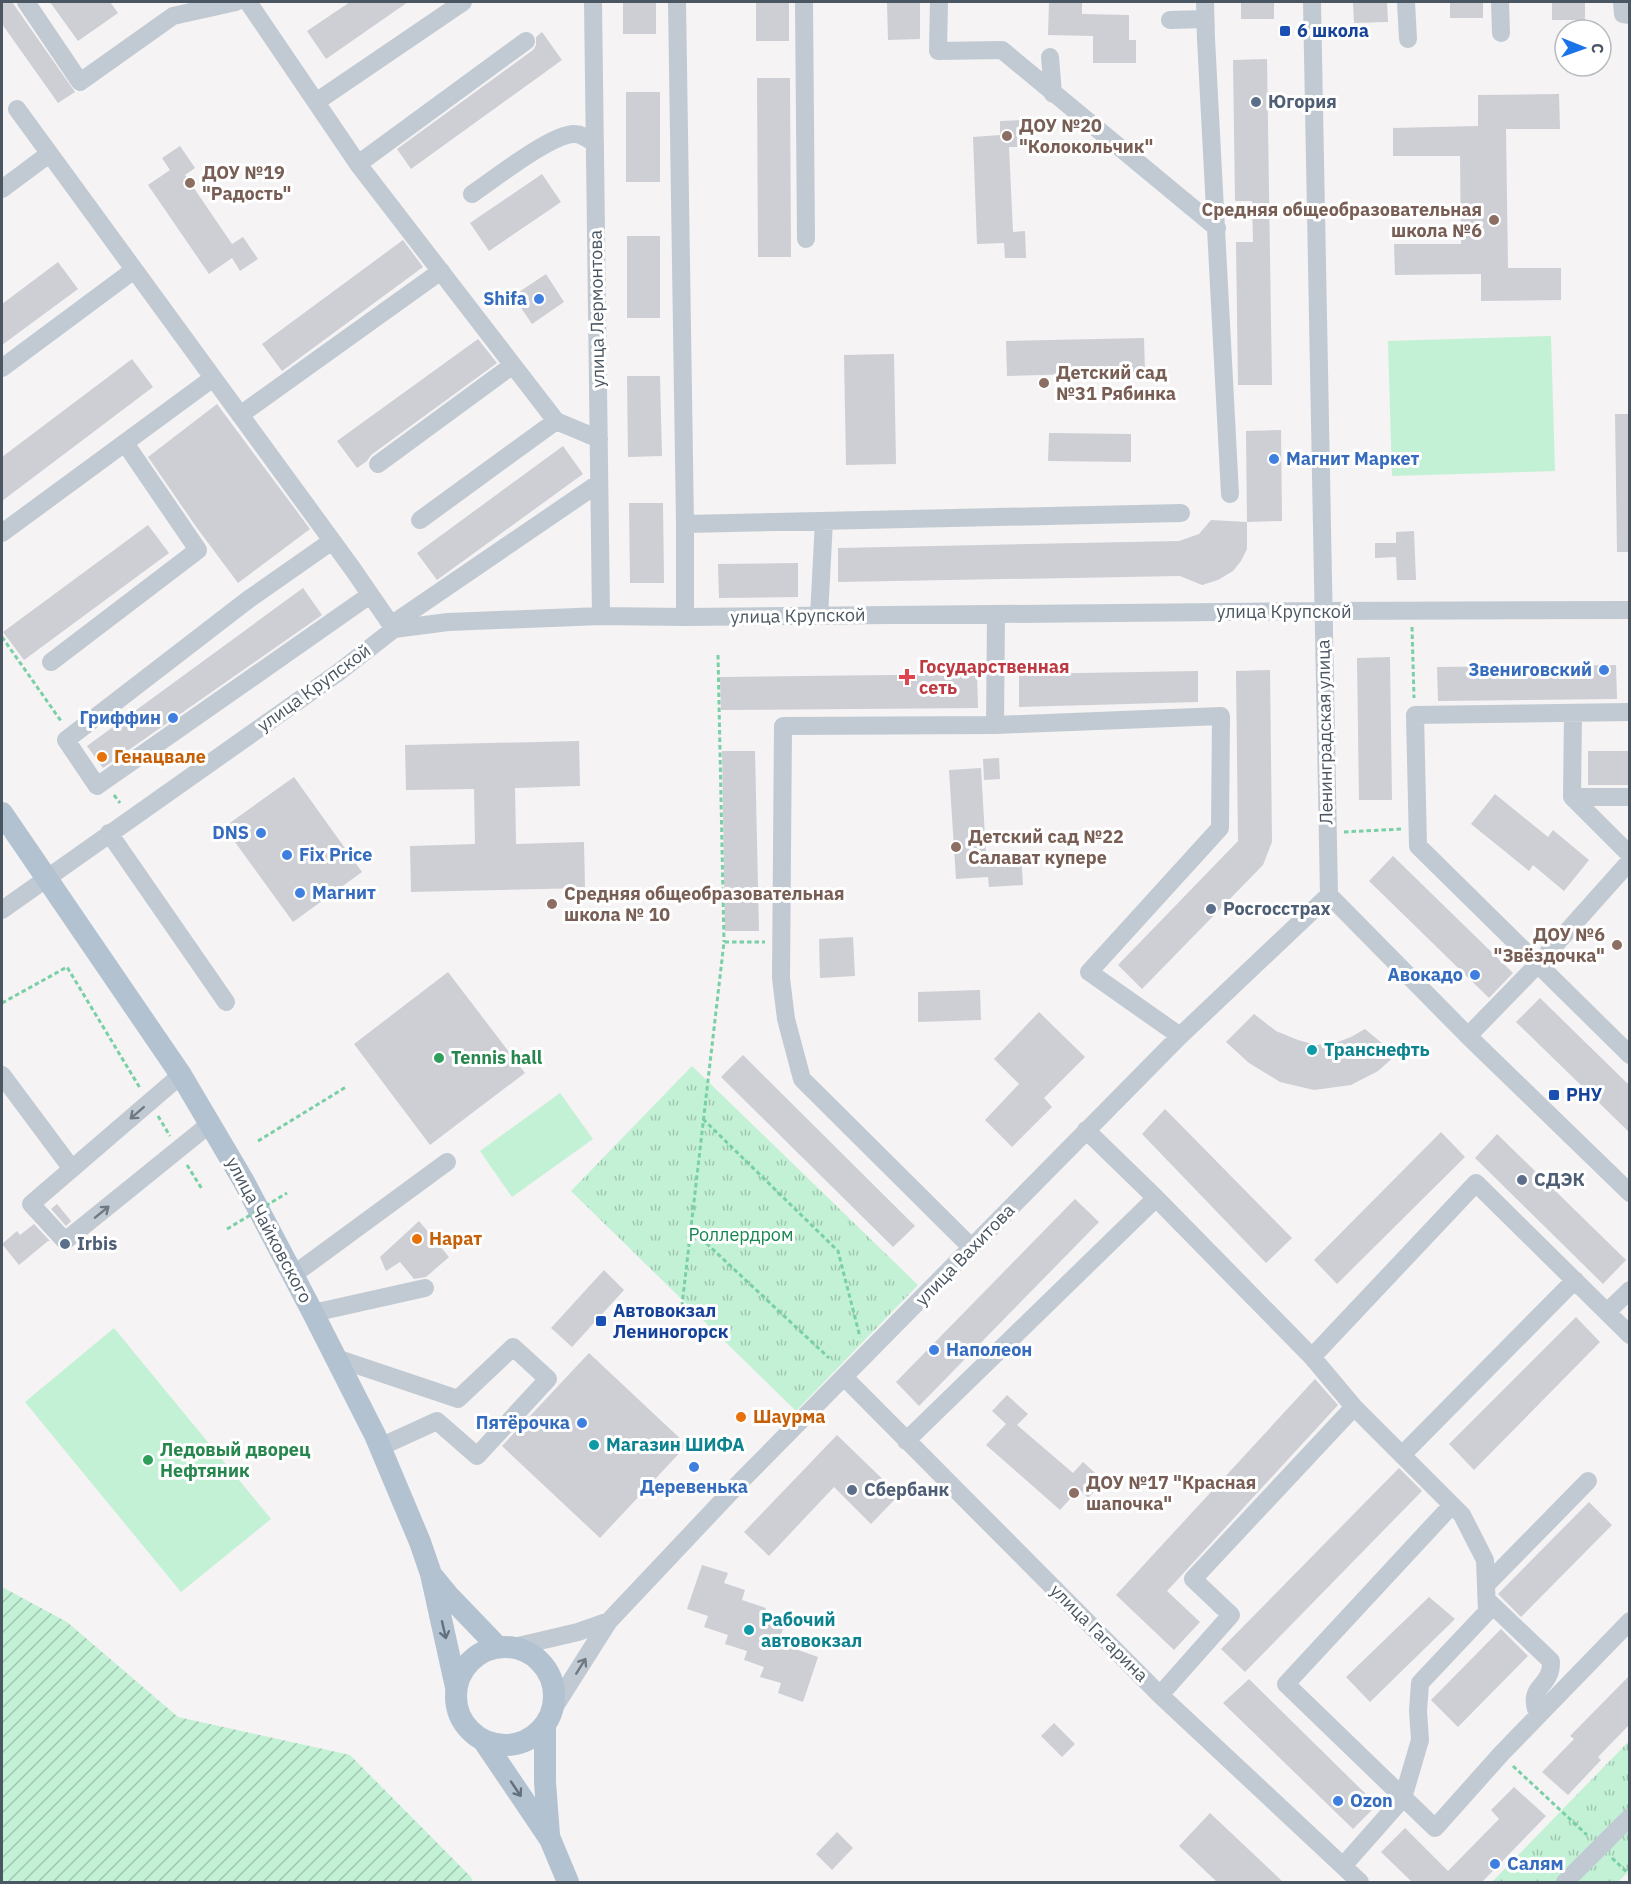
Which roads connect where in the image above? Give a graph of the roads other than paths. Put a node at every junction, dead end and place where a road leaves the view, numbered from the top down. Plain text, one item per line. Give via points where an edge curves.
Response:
1 (26, 2) edge
2 (236, 2) edge
3 (248, 2) edge
4 (463, 2) edge
5 (593, 2) edge
6 (677, 2) edge
7 (804, 2) edge
8 (939, 2) edge
9 (1312, 2) edge
10 (1406, 2) edge
11 (1500, 2) edge
12 (1622, 2) edge
13 (1205, 10) edge
14 (1629, 15) edge
15 (1170, 20) dead end
16 (1501, 33) dead end
17 (1408, 39) dead end
18 (526, 41) dead end
19 (1050, 57) dead end
20 (1053, 94) junction
21 (316, 102) junction
22 (17, 109) dead end
23 (595, 144) junction
24 (49, 154) junction
25 (358, 164) junction
26 (2, 189) edge
27 (472, 194) dead end
28 (1217, 228) junction
29 (806, 240) dead end
30 (134, 270) junction
31 (441, 271) junction
32 (513, 365) junction
33 (2, 368) edge
34 (213, 378) junction
35 (240, 415) junction
36 (556, 421) junction
37 (599, 439) junction
38 (125, 443) junction
39 (378, 464) dead end
40 (599, 483) junction
41 (1230, 494) dead end
42 (1181, 513) dead end
43 (420, 520) dead end
44 (824, 521) junction
45 (685, 524) junction
46 (2, 533) edge
47 (333, 541) junction
48 (370, 595) junction
49 (1629, 610) edge
50 (1323, 611) junction
51 (996, 614) junction
52 (601, 616) junction
53 (819, 616) junction
54 (685, 617) junction
55 (392, 627) junction
56 (51, 662) dead end
57 (1629, 712) edge
58 (1573, 713) junction
59 (994, 725) junction
60 (1572, 797) junction
61 (1629, 797) edge
62 (2, 813) edge
63 (109, 833) junction
64 (1629, 855) edge
65 (1629, 861) edge
66 (47, 879) junction
67 (1329, 896) junction
68 (2, 910) edge
69 (1538, 964) junction
70 (226, 1002) dead end
71 (1180, 1036) junction
72 (1468, 1036) junction
73 (1629, 1055) edge
74 (2, 1075) edge
75 (181, 1075) junction
76 (211, 1123) junction
77 (1086, 1130) junction
78 (447, 1162) dead end
79 (72, 1169) junction
80 (1629, 1193) edge
81 (1156, 1198) junction
82 (972, 1248) junction
83 (293, 1275) junction
84 (1575, 1280) junction
85 (425, 1288) dead end
86 (1629, 1290) edge
87 (1607, 1312) junction
88 (313, 1313) junction
89 (1629, 1335) edge
90 (1312, 1357) junction
91 (336, 1358) junction
92 (844, 1377) junction
93 (1354, 1407) junction
94 (906, 1441) junction
95 (380, 1447) junction
96 (1403, 1454) junction
97 (1588, 1481) dead end
98 (1452, 1505) junction
99 (431, 1574) junction
100 (1486, 1592) junction
101 (609, 1621) junction
102 (1629, 1621) edge
103 (506, 1647) junction
104 (456, 1687) junction
105 (1161, 1695) junction
106 (1542, 1712) junction
107 (548, 1718) junction
108 (483, 1740) junction
109 (1403, 1798) junction
110 (1629, 1816) edge
111 (550, 1839) junction
112 (1343, 1866) junction
113 (568, 1882) edge
114 (1360, 1882) edge
115 (1564, 1882) edge

1 - 2 street via 80,82 173,16
3 - 21 street
4 - 21 street
5 - 23 street, улица Лермонтова
6 - 45 street
7 - 29 street
8 - 20 street via 938,51 1002,50
9 - 50 street, Ленинградская улица
10 - 17 street
11 - 16 street
12 - 14 street via 1623,15
13 - 15 street
13 - 28 street
18 - 25 street
19 - 20 street
20 - 28 street
21 - 25 street
22 - 24 street
23 - 27 street via 572,134 558,139
23 - 37 street, улица Лермонтова
24 - 26 street
24 - 30 street
25 - 31 street
28 - 41 street
30 - 33 street
30 - 34 street
31 - 32 street
31 - 35 street
32 - 36 street
32 - 39 street
34 - 35 street
34 - 38 street
35 - 47 street
36 - 37 street
36 - 43 street
37 - 40 street, улица Лермонтова
38 - 46 street
38 - 56 street via 198,550
40 - 52 street, улица Лермонтова
40 - 55 street
42 - 44 street
44 - 45 street
44 - 53 street
45 - 54 street
47 - 48 street
47 - 48 street via 249,599 66,740 97,786
48 - 55 street
49 - 50 street, улица Крупской
50 - 51 street, улица Крупской
50 - 67 street, Ленинградская улица
51 - 53 street, улица Крупской
51 - 59 street
52 - 54 street, улица Крупской
52 - 55 street, улица Крупской
53 - 54 street, улица Крупской
55 - 63 street, улица Крупской via 330,678
57 - 58 street
58 - 60 street
58 - 69 street via 1415,715 1418,846
59 - 71 street via 1221,716 1221,828 1089,972
59 - 82 street via 783,726 782,978 786,1019 802,1078
60 - 61 street
60 - 64 street
62 - 66 main road, улица Чайковского
63 - 66 street, улица Крупской
63 - 70 street
65 - 69 street
66 - 68 street, улица Крупской
66 - 75 main road, улица Чайковского
67 - 71 street, улица Вахитова
67 - 72 street
69 - 72 street
69 - 73 street
71 - 77 street, улица Вахитова
72 - 80 street
74 - 79 street
75 - 76 main road, улица Чайковского
75 -> 79 street
79 -> 76 street via 31,1204 65,1241
76 - 83 main road, улица Чайковского
77 - 81 street
77 - 82 street, улица Вахитова
78 - 83 street
81 - 90 street
81 - 94 street
82 - 92 street, улица Вахитова
83 - 88 main road, улица Чайковского
84 - 87 street
84 - 90 street via 1476,1183
84 - 96 street
85 - 88 street
86 - 87 street
87 - 89 street
88 - 91 main road, улица Чайковского
90 - 93 street
91 - 95 main road, улица Чайковского
91 - 95 street via 459,1399 513,1347 548,1379 477,1456 437,1421
92 - 94 street, улица Гагарина
92 - 101 street, улица Вахитова
93 - 96 street
93 - 105 street via 1193,1579 1231,1615
94 - 105 street, улица Гагарина
95 - 99 main road, улица Чайковского
96 - 98 street
97 - 100 street
98 - 100 street via 1462,1515 1485,1560
98 - 109 street via 1286,1684
99 - 103 main road via 448,1595
99 -> 104 main road, улица Чайковского
100 - 106 street via 1551,1660 1550,1672 1533,1700
100 - 109 street via 1487,1612 1420,1683 1420,1740
101 - 103 street via 578,1632
107 -> 101 street, улица Вахитова
102 - 106 street
103 - 104 main road via 484,1651 471,1660
103 - 107 main road via 530,1653 551,1678 554,1694
104 - 108 main road via 460,1717
105 - 112 street, улица Гагарина
106 - 109 street via 1435,1828
107 - 108 main road via 532,1738 516,1744 499,1745
107 - 111 main road via 545,1782
108 -> 111 main road
109 - 112 street
110 - 115 street
111 - 113 main road
112 - 114 street, улица Гагарина

